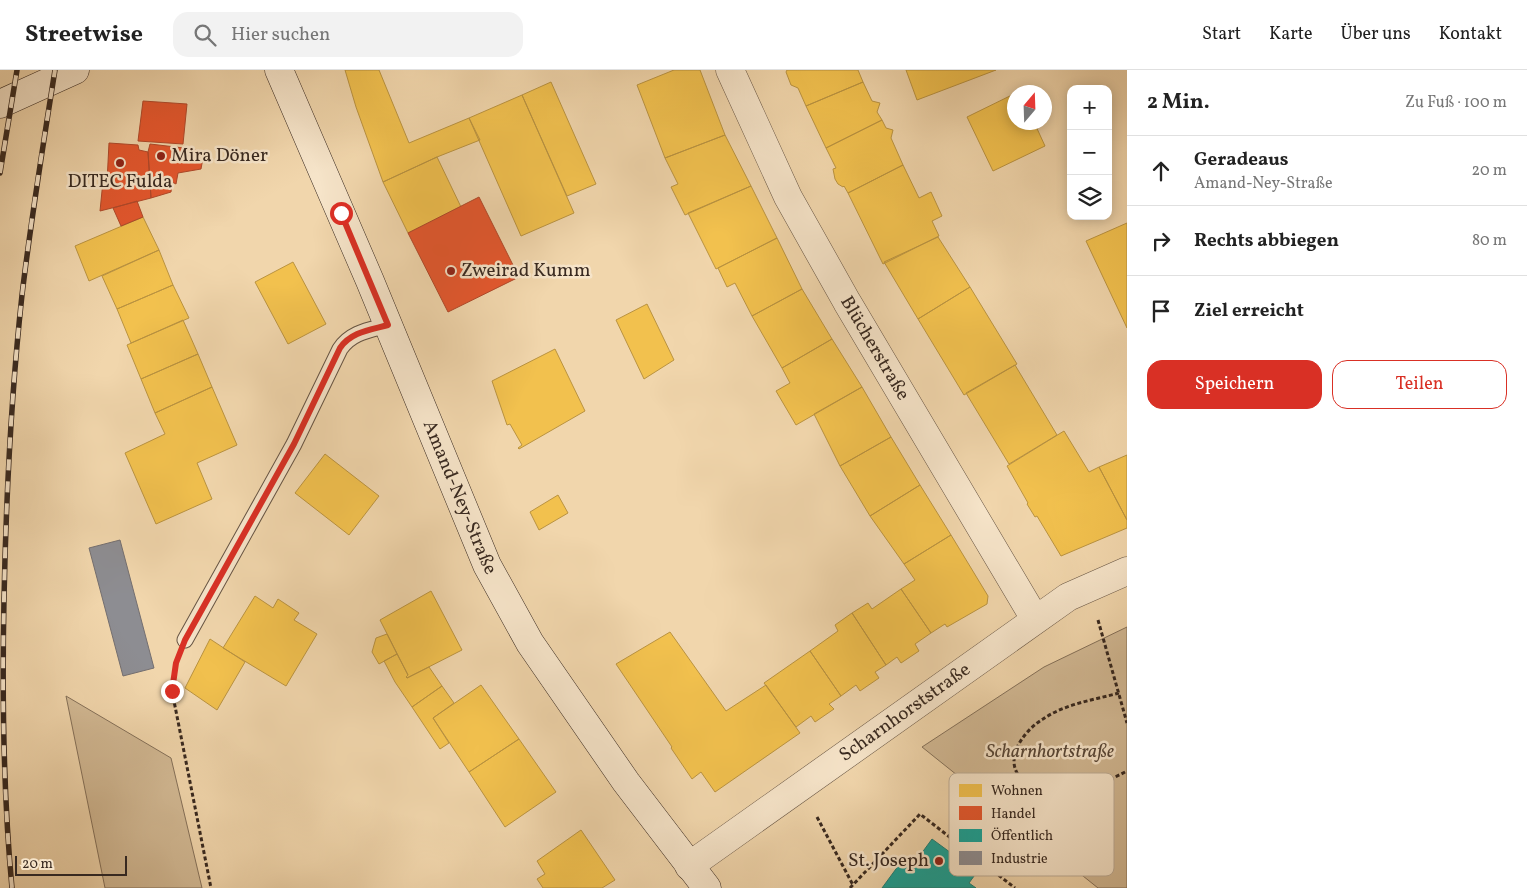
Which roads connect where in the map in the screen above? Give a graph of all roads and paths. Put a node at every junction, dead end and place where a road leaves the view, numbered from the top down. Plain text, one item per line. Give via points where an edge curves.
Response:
1 (75, 70) edge
2 (279, 70) edge
3 (730, 70) edge
4 (0, 104) edge
5 (388, 325) junction
6 (1127, 571) edge
7 (1036, 618) junction
8 (1098, 619) dead end
9 (185, 640) joint
10 (1119, 693) junction
11 (1127, 723) edge
12 (1127, 772) edge
13 (1017, 773) edge
14 (1114, 778) edge
15 (815, 811) dead end
16 (949, 837) edge
17 (689, 866) junction
18 (1000, 876) edge
19 (852, 886) edge
20 (211, 888) edge
21 (707, 888) edge
22 (1015, 888) edge

1 - 4 street
2 - 5 street, Amand-Ney-Straße
3 - 7 street, Blücherstraße via 788,197
5 - 9 lane via 354,335 340,348 294,444
5 - 17 street, Amand-Ney-Straße via 487,565 530,643 626,782
6 - 7 street, Scharnhorststraße via 1068,597
7 - 17 street, Scharnhorststraße
8 - 10 path
9 - 20 path via 176,663 172,691
10 - 11 path
10 - 13 path via 1068,706 1042,719 1019,743 1014,754
12 - 14 path
15 - 19 path
16 - 19 path via 920,814
17 - 21 street, Amand-Ney-Straße
18 - 22 path

